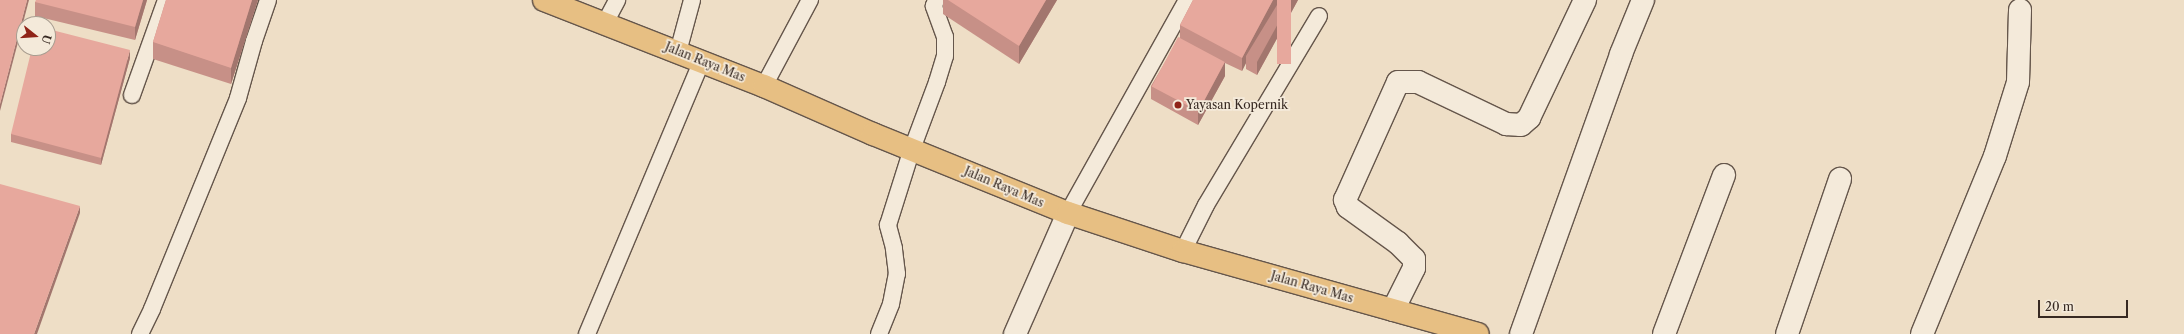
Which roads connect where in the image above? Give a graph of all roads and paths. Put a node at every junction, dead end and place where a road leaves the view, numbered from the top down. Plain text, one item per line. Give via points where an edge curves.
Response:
1 (166, 0) edge
2 (268, 0) edge
3 (544, 0) edge
4 (617, 0) edge
5 (692, 0) edge
6 (810, 0) edge
7 (936, 0) edge
8 (1187, 0) edge
9 (1585, 0) edge
10 (1643, 0) edge
11 (2020, 10) dead end
12 (1319, 16) dead end
13 (605, 23) junction
14 (678, 52) junction
15 (702, 61) junction
16 (764, 86) junction
17 (132, 95) dead end
18 (912, 149) junction
19 (1724, 175) dead end
20 (1840, 179) dead end
21 (1068, 214) junction
22 (1183, 251) junction
23 (1394, 310) junction
24 (140, 334) edge
25 (587, 334) edge
26 (879, 334) edge
27 (1015, 334) edge
28 (1478, 334) edge
29 (1521, 334) edge
30 (1664, 334) edge
31 (1787, 334) edge
32 (1922, 334) edge

1 - 17 lane
2 - 24 lane via 238,98
3 - 13 highway, Jalan Raya Mas
4 - 13 lane
5 - 14 lane
6 - 16 lane
7 - 18 lane via 934,6 945,37 945,56
8 - 21 lane
9 - 23 street via 1529,118 1520,125 1506,124 1418,82 1398,82 1345,200 1348,207 1398,243 1414,259 1414,268
10 - 29 street via 1621,54
11 - 32 street via 2018,82 1995,156
12 - 22 lane via 1206,205
13 - 14 highway, Jalan Raya Mas
14 - 15 highway, Jalan Raya Mas
15 - 16 highway, Jalan Raya Mas
15 - 25 lane
16 - 18 highway, Jalan Raya Mas
18 - 21 highway, Jalan Raya Mas
18 - 26 lane via 888,224 897,274 891,304
19 - 30 street
20 - 31 street
21 - 22 highway, Jalan Raya Mas
21 - 27 street
22 - 23 highway, Jalan Raya Mas
23 - 28 highway, Jalan Raya Mas

